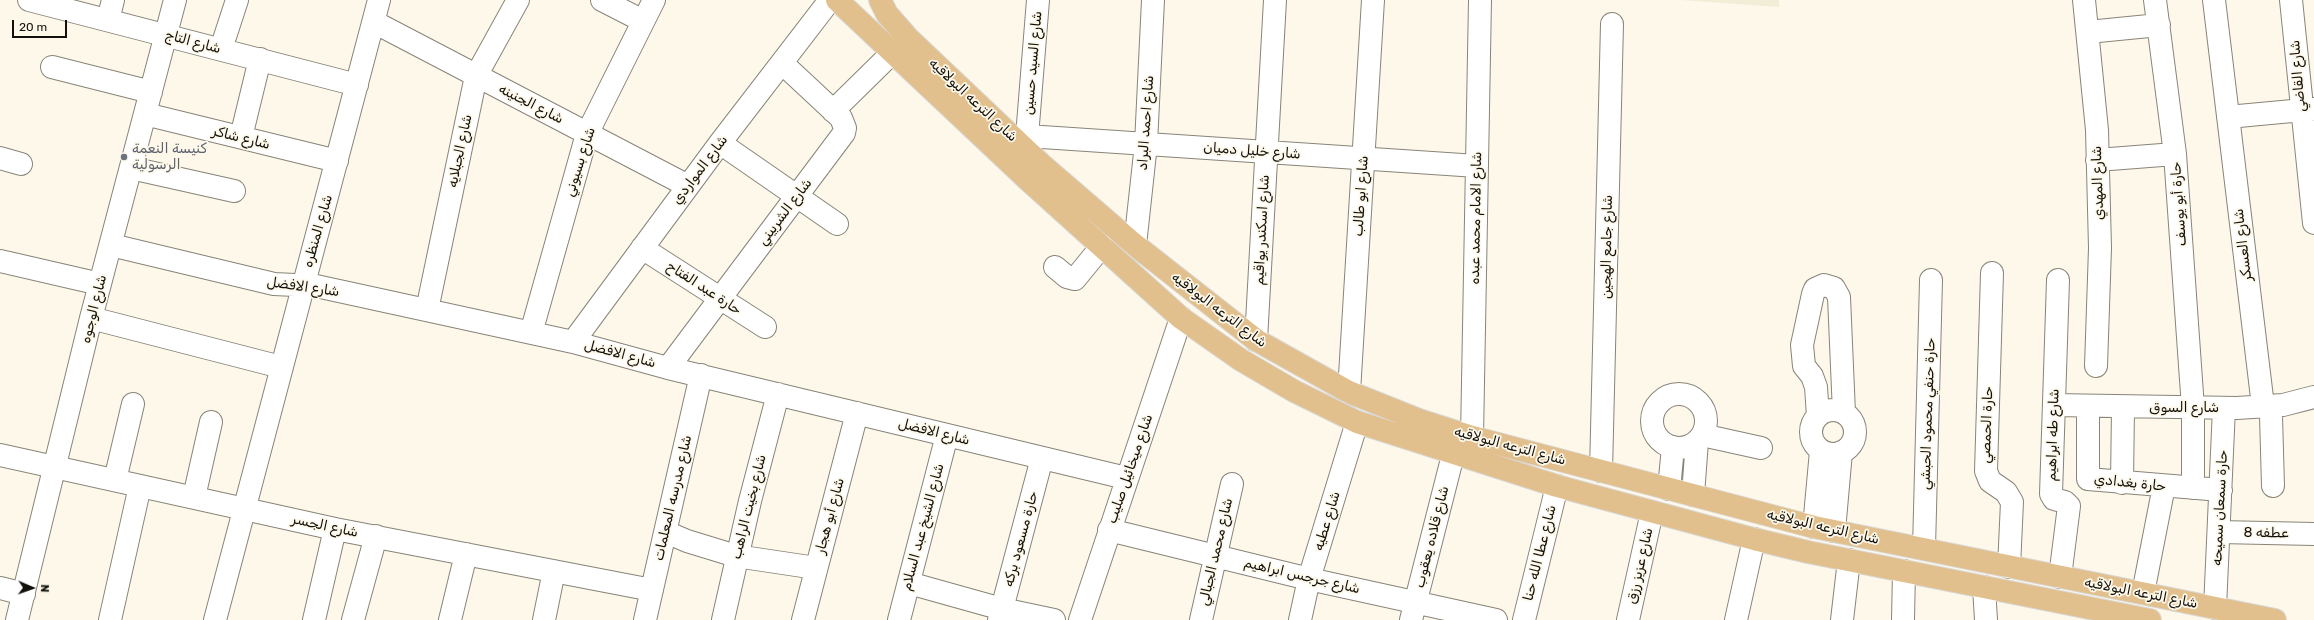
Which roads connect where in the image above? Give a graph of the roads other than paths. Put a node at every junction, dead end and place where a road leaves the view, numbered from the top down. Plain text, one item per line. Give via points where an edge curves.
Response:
1 (29, 0) edge
2 (175, 0) edge
3 (237, 0) edge
4 (379, 0) edge
5 (518, 0) edge
6 (602, 0) edge
7 (654, 0) edge
8 (830, 0) edge
9 (880, 0) edge
10 (1038, 0) edge
11 (1153, 0) edge
12 (1274, 0) edge
13 (1373, 0) edge
14 (1480, 0) edge
15 (2084, 0) edge
16 (2155, 0) edge
17 (2214, 0) edge
18 (2291, 0) edge
19 (846, 4) edge
20 (111, 10) edge
21 (643, 21) junction
22 (374, 22) junction
23 (1612, 24) dead end
24 (2159, 25) junction
25 (2088, 32) junction
26 (166, 35) junction
27 (221, 49) junction
28 (892, 53) junction
29 (260, 60) junction
30 (782, 63) junction
31 (52, 67) dead end
32 (476, 76) junction
33 (356, 85) junction
34 (151, 92) junction
35 (2308, 110) edge
36 (833, 111) junction
37 (145, 114) junction
38 (2228, 117) junction
39 (587, 134) junction
40 (240, 137) junction
41 (720, 143) junction
42 (1146, 144) junction
43 (1266, 152) junction
44 (2175, 154) junction
45 (1030, 157) junction
46 (0, 158) edge
47 (1363, 159) junction
48 (2098, 160) junction
49 (337, 161) junction
50 (21, 164) dead end
51 (1477, 166) junction
52 (131, 168) junction
53 (688, 186) junction
54 (234, 191) dead end
55 (797, 196) junction
56 (2314, 223) edge
57 (837, 224) dead end
58 (111, 245) junction
59 (1102, 246) junction
60 (1135, 246) junction
61 (642, 248) junction
62 (0, 261) edge
63 (1055, 267) dead end
64 (1992, 273) dead end
65 (1931, 280) dead end
66 (2058, 280) dead end
67 (100, 284) junction
68 (302, 286) junction
69 (720, 299) junction
70 (427, 310) junction
71 (91, 318) junction
72 (1181, 318) junction
73 (765, 327) dead end
74 (531, 333) junction
75 (1256, 340) junction
76 (573, 342) junction
77 (2096, 366) dead end
78 (282, 367) junction
79 (668, 368) junction
80 (701, 375) junction
81 (1842, 380) junction
82 (1814, 382) junction
83 (1349, 392) junction
84 (778, 394) junction
85 (2314, 396) edge
86 (133, 404) dead end
87 (2054, 405) junction
88 (2088, 406) junction
89 (2263, 406) junction
90 (2123, 408) junction
91 (2193, 408) junction
92 (2224, 408) junction
93 (857, 413) junction
94 (1844, 413) junction
95 (1818, 416) junction
96 (211, 422) dead end
97 (1357, 422) junction
98 (947, 434) junction
99 (1472, 437) junction
100 (1700, 438) junction
101 (1673, 447) junction
102 (1761, 448) dead end
103 (1831, 451) junction
104 (0, 455) edge
105 (1453, 455) junction
106 (1042, 458) junction
107 (55, 466) junction
108 (1601, 471) junction
109 (1126, 478) junction
110 (115, 480) junction
111 (2122, 483) junction
112 (1232, 484) dead end
113 (140, 486) junction
114 (1557, 486) junction
115 (2164, 486) junction
116 (2273, 486) dead end
117 (2192, 488) junction
118 (1669, 489) junction
119 (2221, 490) junction
120 (1693, 495) junction
121 (194, 497) junction
122 (245, 509) junction
123 (1652, 512) junction
124 (336, 529) junction
125 (1824, 529) junction
126 (1109, 530) junction
127 (666, 532) junction
128 (2218, 532) junction
129 (2314, 534) edge
130 (376, 536) junction
131 (1754, 539) junction
132 (1924, 548) junction
133 (1808, 552) junction
134 (466, 554) junction
135 (1216, 555) junction
136 (736, 556) junction
137 (1849, 560) junction
138 (2009, 567) junction
139 (816, 568) junction
140 (554, 571) junction
141 (1904, 571) junction
142 (2060, 577) junction
143 (1309, 579) junction
144 (909, 583) junction
145 (1984, 587) junction
146 (0, 588) edge
147 (652, 590) junction
148 (2143, 593) junction
149 (24, 594) junction
150 (2215, 608) junction
151 (1413, 611) edge
152 (2082, 613) edge
153 (1000, 615) edge
154 (18, 620) edge
155 (110, 620) edge
156 (215, 620) edge
157 (314, 620) edge
158 (353, 620) edge
159 (450, 620) edge
160 (544, 620) edge
161 (645, 620) edge
162 (723, 620) edge
163 (803, 620) edge
164 (899, 620) edge
165 (1054, 620) edge
166 (1080, 620) edge
167 (1200, 620) edge
168 (1300, 620) edge
169 (1496, 620) edge
170 (1524, 620) edge
171 (1628, 620) edge
172 (1736, 620) edge
173 (1842, 620) edge
174 (1903, 620) edge
175 (1986, 620) edge
176 (2150, 620) edge
177 (2275, 620) edge

1 - 20 street, شارع التاج
2 - 26 street, شارع الوجوه
3 - 27 street
4 - 22 street, شارع المنظره
5 - 32 street, شارع الجبلايه
6 - 21 street
7 - 21 street, شارع بسيوني
8 - 30 street, شارع المواردي
9 - 45 main road, شارع الترعه البولاقيه via 886,14 908,38
10 - 45 street, شارع السيد حسين
11 - 42 street, شارع احمد البراد
12 - 43 street, شارع اسكندر يواقيم
13 - 47 street, شارع ابو طالب
14 - 51 street, شارع الامام محمد عبده
15 - 25 street, شارع المهدي
16 - 24 street, حارة أبو يوسف
17 - 38 street, شارع العسكر
18 - 35 street, شارع القاضي
19 - 28 main road, شارع الترعه البولاقيه
20 - 26 street, شارع التاج
21 - 39 street, شارع بسيوني
22 - 32 street, شارع الجنينه
22 - 33 street, شارع المنظره
23 - 108 street, شارع جامع الهجين
24 - 25 street
24 - 44 street, حارة أبو يوسف
25 - 48 street, شارع المهدي
26 - 27 street, شارع التاج
26 - 34 street, شارع الوجوه
27 - 29 street, شارع التاج
28 - 36 street
28 - 45 main road, شارع الترعه البولاقيه
29 - 33 street, شارع التاج
29 - 40 street
30 - 36 street, شارع الشربيني
30 - 41 street, شارع المواردي
31 - 34 street
32 - 39 street, شارع الجنينه
32 - 70 street, شارع الجبلايه
33 - 49 street, شارع المنظره
34 - 37 street, شارع الوجوه
35 - 38 street
35 - 56 street, شارع القاضي
36 - 55 street, شارع الشربيني via 844,123 844,133
37 - 40 street, شارع شاكر
37 - 52 street, شارع الوجوه
38 - 89 street, شارع العسكر
39 - 53 street, شارع الجنينه
39 - 74 street, شارع بسيوني
40 - 49 street, شارع شاكر
41 - 53 street, شارع المواردي
41 - 55 street
42 - 43 street, شارع خليل دميان
42 - 45 street, شارع خليل دميان
42 - 60 street, شارع احمد البراد
43 - 47 street, شارع خليل دميان
43 - 75 street, شارع اسكندر يواقيم
44 - 48 street
44 - 91 street, حارة أبو يوسف
45 - 59 main road, شارع الترعه البولاقيه
45 - 60 main road, شارع الترعه البولاقيه
46 - 50 street
47 - 51 street, شارع خليل دميان
47 - 83 street, شارع ابو طالب
48 - 77 street, شارع المهدي via 2100,248
49 - 68 street, شارع المنظره
51 - 99 street, شارع الامام محمد عبده
52 - 54 street
52 - 58 street, شارع الوجوه
53 - 61 street, شارع المواردي
55 - 57 street
55 - 69 street, شارع الشربيني
58 - 67 street, شارع الوجوه
58 - 68 street, شارع الافضل via 274,284
59 - 63 street via 1075,279 1067,277
59 - 72 main road, شارع الترعه البولاقيه
60 - 75 main road, شارع الترعه البولاقيه
61 - 69 street, حارة عبد الفتاح
61 - 76 street, شارع المواردي
62 - 67 street
64 - 138 street, حارة الحمصي via 1986,471 1990,481 2006,492 2012,502
65 - 132 street, حارة حنفي محمود الحبشي
66 - 87 street, شارع طه ابراهيم
67 - 71 street, شارع الوجوه
68 - 70 street, شارع الافضل via 316,286
68 - 78 street, شارع المنظره
69 - 73 street, حارة عبد الفتاح
69 - 79 street, شارع الشربيني
70 - 74 street, شارع الافضل
71 - 78 street
71 - 107 street, شارع الوجوه
72 - 97 main road, شارع الترعه البولاقيه via 1241,360 1294,391
72 - 109 street, شارع ميخائيل صليب
74 - 76 street, شارع الافضل
75 - 83 main road, شارع الترعه البولاقيه
76 - 79 street, شارع الافضل
78 - 122 street, شارع المنظره
79 - 80 street, شارع الافضل
80 - 84 street, شارع الافضل
80 - 127 street, شارع مدرسه المعلمات
81 - 82 street
81 - 82 street via 1839,297 1834,288 1824,285 1815,289 1812,294 1802,345 1804,366
81 - 94 street
82 - 95 street
83 - 99 main road, شارع الترعه البولاقيه via 1419,420
84 - 93 street, شارع الافضل
84 - 136 street, شارع بخيت الراهب
85 - 89 street, شارع السوق
86 - 110 street
87 - 88 street, شارع السوق
87 - 142 street, شارع طه ابراهيم via 2051,494 2054,499 2069,506
88 - 90 street, شارع السوق
88 - 111 street, حارة بغدادي via 2088,479
89 - 92 street, شارع السوق
89 - 116 street, شارع العسكر via 2271,416
90 - 91 street, شارع السوق
90 - 111 street
91 - 92 street, شارع السوق
91 - 117 street, حارة أبو يوسف
92 - 119 street, حارة سمعان سميحه
93 - 98 street, شارع الافضل
93 - 139 street, شارع أبو هجار
94 - 95 street via 1830,410
94 - 103 street via 1852,423 1854,437 1847,448
95 - 103 street via 1811,427 1813,440
96 - 121 street
97 - 105 main road, شارع الترعه البولاقيه
97 - 143 street, شارع عطيه
98 - 106 street, شارع الافضل
98 - 144 street, شارع الشيخ عبد السلام
99 - 108 main road, شارع الترعه البولاقيه
100 - 101 street via 1690,446
100 - 101 street via 1706,418 1700,403 1685,394 1668,396 1656,407 1652,424 1659,439
100 - 102 street
100 - 120 street
101 - 118 street
103 - 125 street
104 - 107 street, شارع الجسر
105 - 114 main road, شارع الترعه البولاقيه
105 - 151 street, شارع قلاده يعقوب
106 - 109 street, شارع الافضل
106 - 153 street, حارة مسعود بركه
107 - 110 street, شارع الجسر
107 - 149 street, شارع الوجوه
108 - 118 main road, شارع الترعه البولاقيه
109 - 126 street, شارع ميخائيل صليب
110 - 113 street, شارع الجسر
111 - 115 street, حارة بغدادي
112 - 135 street, شارع محمد الجبالي
113 - 121 street, شارع الجسر
113 - 155 street
114 - 123 main road, شارع الترعه البولاقيه
114 - 170 street, شارع عطا الله حنا
115 - 117 street, حارة بغدادي
115 - 148 street
117 - 119 street, حارة بغدادي
118 - 120 main road, شارع الترعه البولاقيه
119 - 128 street, حارة سمعان سميحه
120 - 125 main road, شارع الترعه البولاقيه
121 - 122 street, شارع الجسر
122 - 124 street, شارع الجسر
122 - 156 street, شارع المنظره
123 - 131 main road, شارع الترعه البولاقيه
123 - 171 street, شارع عزيز رزق
124 - 130 street, شارع الجسر
124 - 157 street
125 - 132 main road, شارع الترعه البولاقيه
125 - 133 main road
126 - 135 street, شارع جرجس ابراهيم
126 - 166 street, شارع ميخائيل صليب
127 - 136 street
127 - 147 street, شارع مدرسه المعلمات
128 - 129 street, عطفه 8
128 - 150 street, حارة سمعان سميحه
130 - 134 street, شارع الجسر
130 - 158 street
131 - 133 main road, شارع الترعه البولاقيه
131 - 172 street
132 - 138 main road, شارع الترعه البولاقيه
133 - 137 main road, شارع الترعه البولاقيه
134 - 140 street, شارع الجسر
134 - 159 street
135 - 143 street, شارع جرجس ابراهيم
135 - 167 street, شارع محمد الجبالي
136 - 139 street
136 - 162 street, شارع بخيت الراهب
137 - 141 main road, شارع الترعه البولاقيه
137 - 173 street
138 - 142 main road, شارع الترعه البولاقيه
139 - 163 street, شارع أبو هجار
140 - 147 street, شارع الجسر
140 - 160 street
141 - 145 main road, شارع الترعه البولاقيه
141 - 174 street
142 - 148 main road, شارع الترعه البولاقيه
143 - 151 street, شارع جرجس ابراهيم
143 - 168 street, شارع عطيه
144 - 153 street
144 - 164 street, شارع الشيخ عبد السلام
145 - 152 main road, شارع الترعه البولاقيه
145 - 175 street
146 - 149 street
147 - 161 street, شارع مدرسه المعلمات
148 - 150 main road, شارع الترعه البولاقيه
149 - 154 street, شارع الوجوه
150 - 177 main road, شارع الترعه البولاقيه
151 - 169 street, شارع جرجس ابراهيم
152 - 176 main road, شارع الترعه البولاقيه
153 - 165 street

